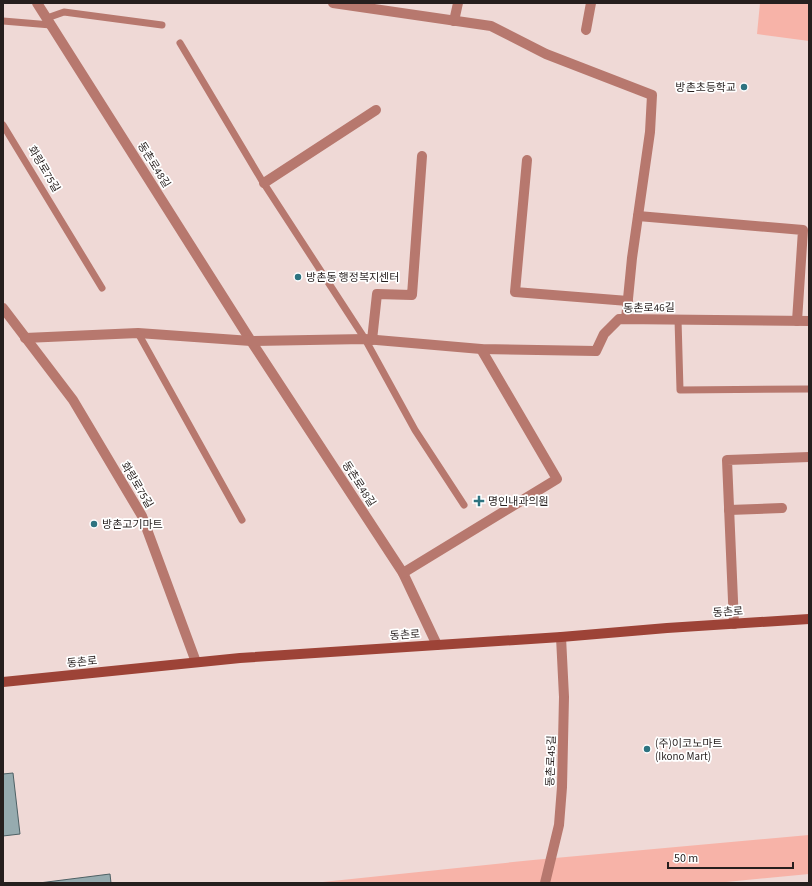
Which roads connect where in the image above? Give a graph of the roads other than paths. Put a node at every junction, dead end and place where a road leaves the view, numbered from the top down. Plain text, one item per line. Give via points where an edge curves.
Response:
1 (37, 3) edge
2 (333, 3) edge
3 (458, 3) edge
4 (591, 3) edge
5 (388, 7) edge
6 (3, 21) edge
7 (454, 21) junction
8 (49, 22) junction
9 (162, 25) dead end
10 (586, 30) dead end
11 (180, 43) dead end
12 (376, 110) dead end
13 (3, 125) edge
14 (422, 156) dead end
15 (527, 160) dead end
16 (262, 181) junction
17 (638, 216) junction
18 (102, 288) dead end
19 (628, 301) junction
20 (3, 308) edge
21 (626, 319) junction
22 (678, 319) junction
23 (797, 321) junction
24 (809, 321) edge
25 (138, 333) junction
26 (25, 338) junction
27 (368, 340) junction
28 (251, 341) junction
29 (482, 349) junction
30 (809, 389) edge
31 (809, 457) edge
32 (464, 505) dead end
33 (782, 508) dead end
34 (729, 510) junction
35 (242, 520) dead end
36 (403, 573) junction
37 (809, 619) edge
38 (734, 624) junction
39 (561, 637) junction
40 (437, 645) junction
41 (196, 662) junction
42 (3, 682) edge
43 (545, 883) edge

1 - 8 street, 동촌로48길
2 - 5 street
3 - 7 street
4 - 10 street
5 - 7 street
6 - 8 lane
7 - 17 street via 491,26 546,54 652,96 650,132
8 - 9 lane via 64,12
8 - 28 street, 동촌로48길
11 - 16 lane
12 - 16 street
13 - 18 lane, 화랑로75길
14 - 27 street via 412,295 377,294
15 - 19 street via 515,292
16 - 27 lane
17 - 19 street
17 - 23 street via 803,230
19 - 21 street
20 - 26 street, 화랑로75길
21 - 22 street, 동촌로46길
21 - 29 street, 동촌로46길 via 619,319 604,334 596,351
22 - 23 street, 동촌로46길
22 - 30 lane via 680,390
23 - 24 street, 동촌로46길
25 - 26 street
25 - 28 street
25 - 35 lane
26 - 41 street, 화랑로75길 via 73,400 142,516
27 - 28 street
27 - 29 street
27 - 32 lane via 415,430
28 - 36 street, 동촌로48길
29 - 36 street via 557,479
31 - 34 street via 727,460
33 - 34 street
34 - 38 street
36 - 40 street, 동촌로48길
37 - 38 main road, 동촌로
38 - 39 main road, 동촌로
39 - 40 main road, 동촌로
39 - 43 street, 동촌로45길 via 564,697 562,787 559,825
40 - 41 main road, 동촌로
41 - 42 main road, 동촌로

